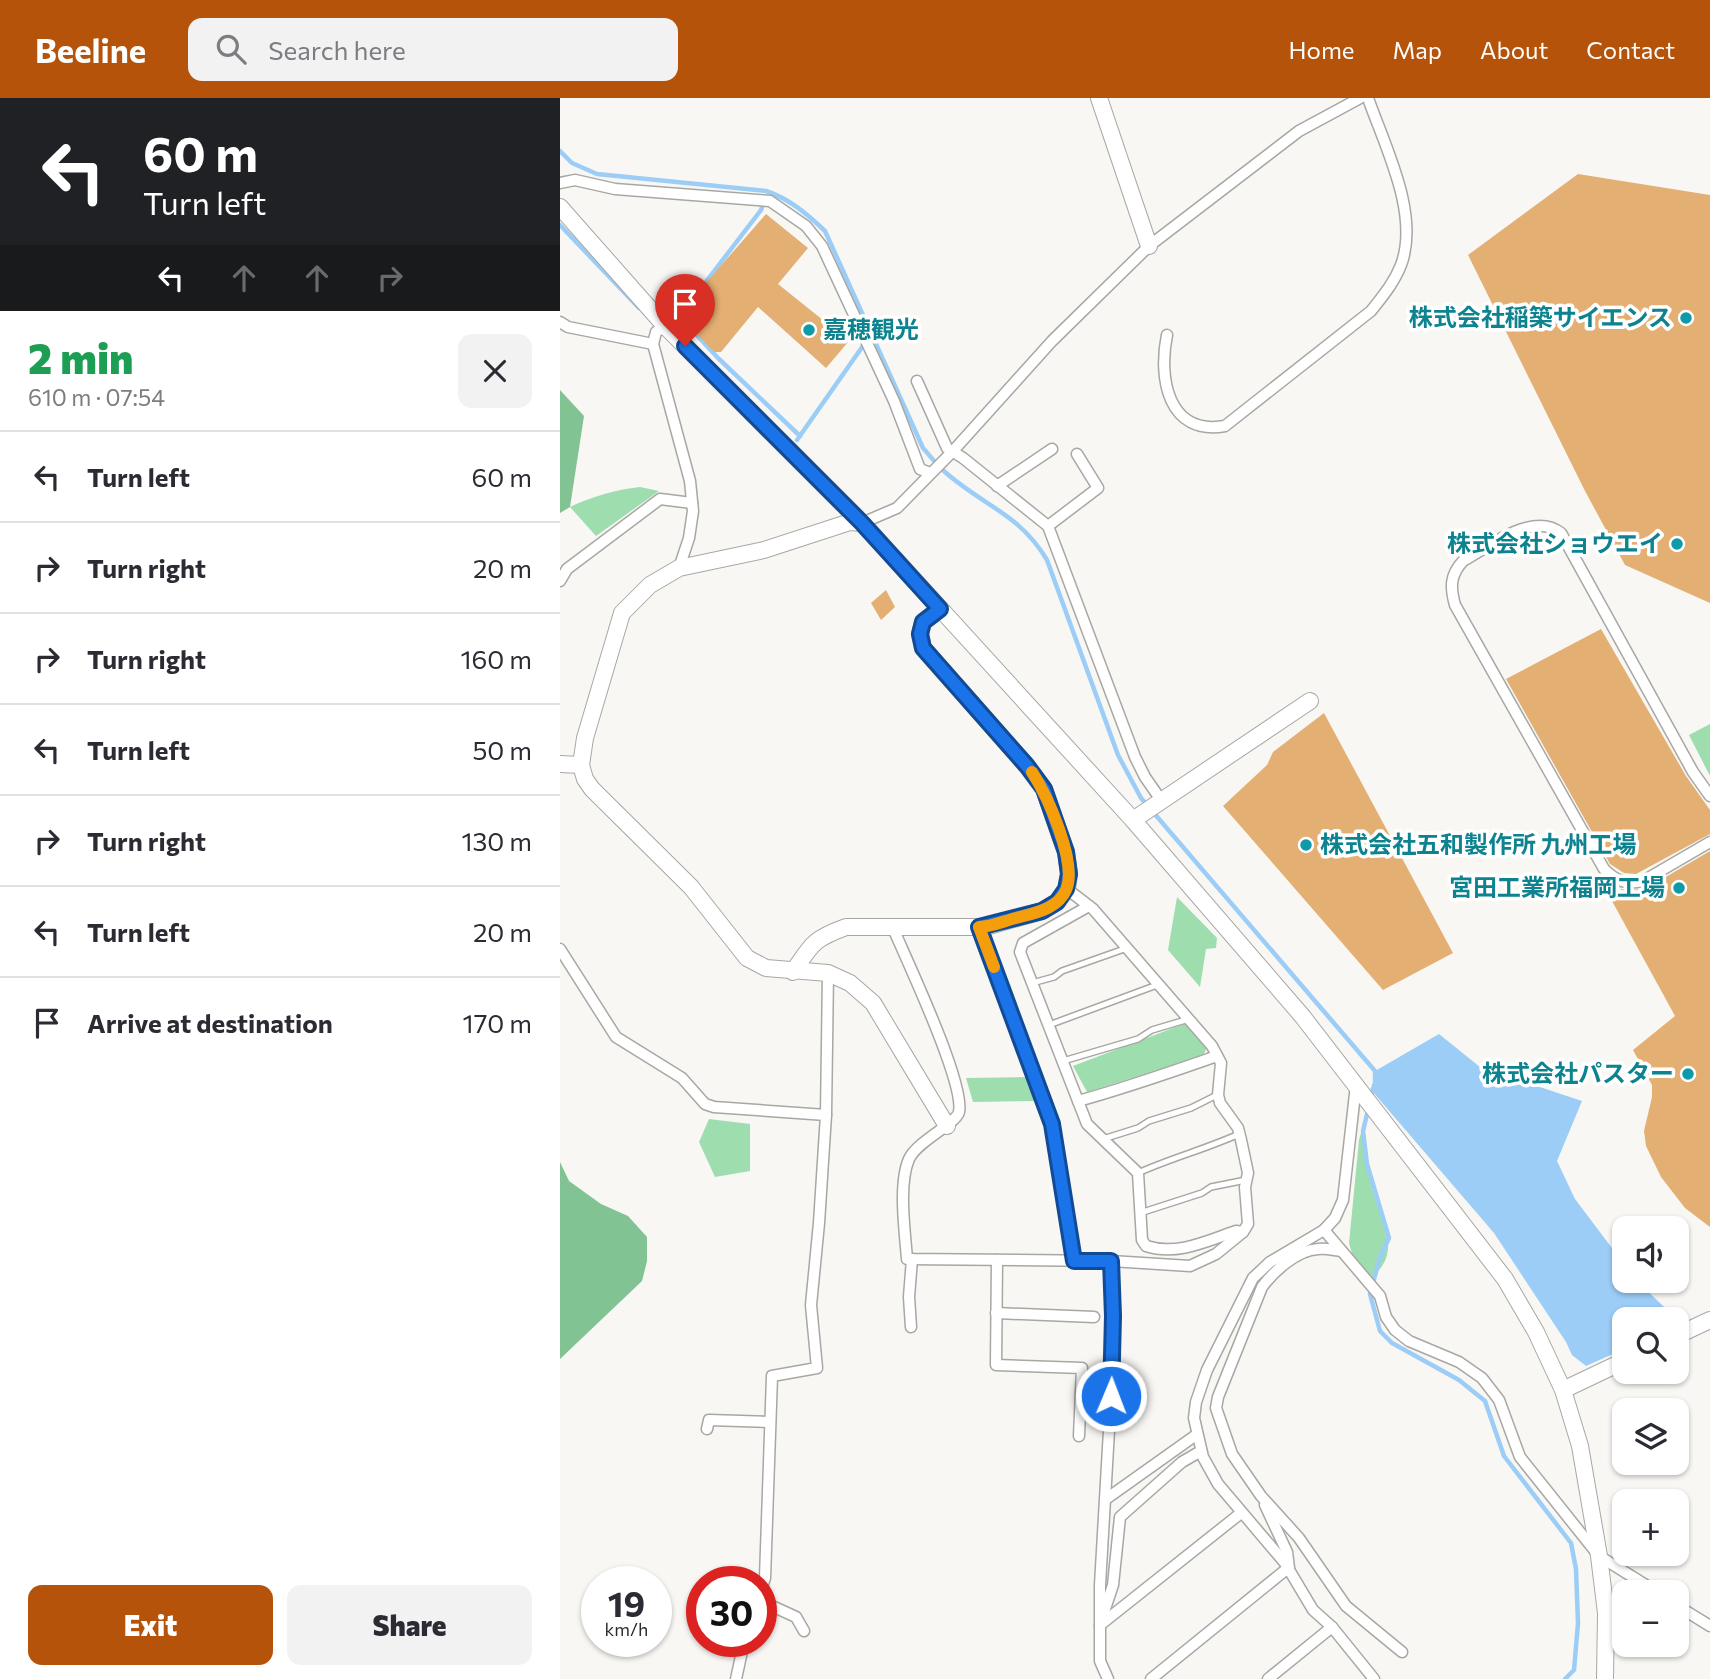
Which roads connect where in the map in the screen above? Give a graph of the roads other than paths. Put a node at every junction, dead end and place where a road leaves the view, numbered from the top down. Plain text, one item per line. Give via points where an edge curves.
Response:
1 (1099, 98) edge
2 (1360, 98) edge
3 (1368, 98) edge
4 (560, 183) edge
5 (560, 207) edge
6 (1149, 246) junction
7 (560, 322) edge
8 (665, 326) junction
9 (1167, 335) dead end
10 (653, 344) junction
11 (917, 381) dead end
12 (1052, 449) dead end
13 (953, 451) junction
14 (1077, 454) dead end
15 (930, 473) junction
16 (997, 486) junction
17 (692, 503) junction
18 (862, 523) junction
19 (1048, 526) junction
20 (679, 568) junction
21 (560, 581) edge
22 (940, 609) junction
23 (1310, 701) dead end
24 (560, 764) edge
25 (581, 765) junction
26 (1710, 796) edge
27 (1161, 800) junction
28 (1133, 820) junction
29 (1710, 842) edge
30 (1066, 889) junction
31 (1090, 906) junction
32 (979, 927) junction
33 (893, 928) junction
34 (1127, 948) junction
35 (560, 949) edge
36 (793, 972) junction
37 (828, 973) junction
38 (1032, 983) junction
39 (1159, 984) junction
40 (1189, 1019) junction
41 (1049, 1025) junction
42 (1217, 1056) junction
43 (1063, 1061) junction
44 (1359, 1089) junction
45 (1218, 1095) junction
46 (1078, 1101) junction
47 (826, 1115) junction
48 (947, 1126) junction
49 (1239, 1133) junction
50 (1103, 1139) junction
51 (1138, 1173) junction
52 (1246, 1180) junction
53 (1140, 1213) junction
54 (1324, 1230) junction
55 (1243, 1232) junction
56 (1341, 1251) junction
57 (912, 1259) junction
58 (997, 1260) junction
59 (1074, 1261) junction
60 (1111, 1261) junction
61 (996, 1313) junction
62 (1094, 1317) dead end
63 (1710, 1320) edge
64 (911, 1327) dead end
65 (1689, 1330) edge
66 (1612, 1367) edge
67 (1563, 1390) junction
68 (769, 1422) junction
69 (707, 1429) dead end
70 (1196, 1435) junction
71 (1079, 1436) dead end
72 (1201, 1451) junction
73 (1261, 1496) junction
74 (1106, 1499) junction
75 (1241, 1513) junction
76 (1599, 1556) junction
77 (765, 1566) edge
78 (1289, 1569) junction
79 (1638, 1580) edge
80 (777, 1608) edge
81 (1689, 1613) edge
82 (1100, 1625) junction
83 (1710, 1626) edge
84 (1332, 1627) junction
85 (804, 1630) dead end
86 (1402, 1652) dead end
87 (741, 1657) edge
88 (736, 1679) edge
89 (1108, 1679) edge
90 (1151, 1679) edge
91 (1268, 1679) edge
92 (1374, 1679) edge
93 (1605, 1679) edge

1 - 6 street
2 - 6 street via 1299,131
3 - 9 street via 1406,218 1401,266 1371,311 1225,426 1211,428 1185,420 1170,400 1163,353
4 - 15 street via 575,180 615,189 770,201 806,226 822,246 894,401 920,469
5 - 8 street
6 - 13 street via 1052,341
7 - 10 street
8 - 10 street via 656,332
8 - 18 street
10 - 17 street
11 - 13 street via 947,448
12 - 16 street
13 - 15 street
13 - 16 street
14 - 19 street via 1098,488
15 - 18 street via 897,508
16 - 19 street
17 - 20 street via 689,538
17 - 21 street via 660,499 567,569
18 - 20 street via 850,522 764,550
18 - 22 street
19 - 27 street via 1135,757
20 - 25 street via 650,585 622,613 584,738
22 - 28 street
22 - 30 street via 923,622 923,648 1044,789 1066,852
23 - 27 street
24 - 25 street
25 - 36 street via 592,789 691,887 747,958 766,968
26 - 29 street via 1561,533 1545,525 1524,527 1455,569 1455,605 1604,869 1620,882 1643,881
27 - 28 street
28 - 44 street
30 - 31 street
30 - 32 street via 1057,902 1042,911
31 - 34 street
31 - 38 street via 1023,943 1020,952
32 - 33 street
32 - 59 street via 1052,1124
33 - 36 street via 846,927 826,934 814,942
33 - 48 street via 958,1094 957,1118
34 - 38 lane
34 - 39 street
35 - 47 street via 616,1037 682,1078 705,1104
36 - 37 street
37 - 47 street
37 - 48 street via 850,983 873,1003
38 - 41 street
39 - 40 street
39 - 41 lane
40 - 42 street
40 - 43 lane
41 - 43 street
42 - 45 street via 1221,1063
42 - 46 street
43 - 46 street
44 - 54 street via 1343,1200
44 - 67 street via 1505,1279
45 - 49 street
45 - 50 lane
46 - 50 street via 1087,1124
47 - 68 street via 811,1305 817,1368 772,1376
48 - 57 street via 909,1157 903,1191 907,1259
49 - 51 lane
49 - 52 street
50 - 51 street
51 - 53 street
52 - 53 lane via 1210,1187
52 - 55 street via 1248,1224
53 - 55 street via 1142,1240 1157,1250 1189,1247
54 - 56 street
54 - 70 street via 1270,1262 1253,1278 1207,1370 1196,1402
55 - 60 street via 1216,1254 1190,1266
56 - 73 street via 1310,1250 1270,1276 1218,1397 1216,1408 1232,1454
56 - 76 street via 1380,1296 1395,1330 1482,1378 1499,1400 1520,1457
57 - 58 street
57 - 64 street
58 - 59 street
58 - 61 street
59 - 60 street
60 - 74 street
61 - 62 street
61 - 71 street via 996,1365 1082,1368
63 - 65 street
66 - 67 street
67 - 76 street via 1580,1446
68 - 69 street via 709,1420
68 - 77 street
70 - 72 street
70 - 74 street
72 - 75 street via 1218,1484
72 - 82 street via 1120,1517 1113,1585
73 - 78 street via 1287,1552
73 - 86 street via 1299,1538 1346,1606
74 - 82 street
75 - 78 street
75 - 82 street
76 - 79 street
76 - 93 street via 1606,1613
78 - 84 street via 1313,1610
78 - 90 street
80 - 85 street via 796,1617
81 - 83 street
82 - 89 street via 1100,1661
84 - 91 street
84 - 92 street
87 - 88 street

